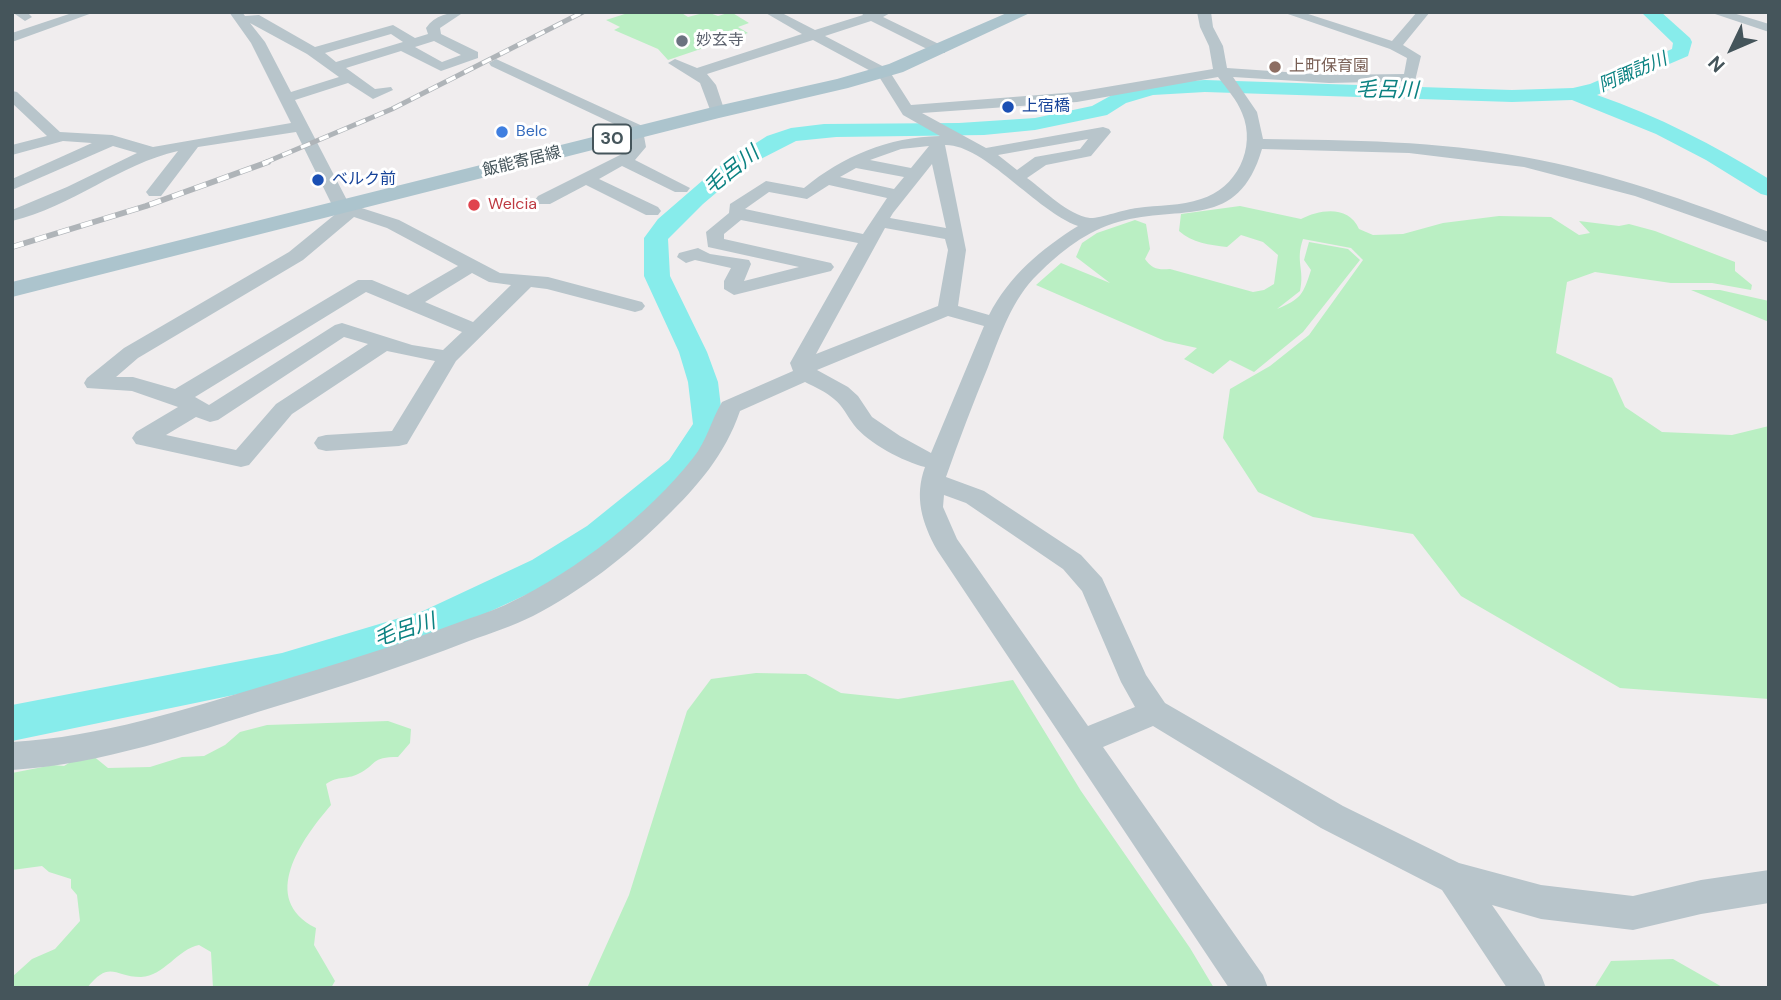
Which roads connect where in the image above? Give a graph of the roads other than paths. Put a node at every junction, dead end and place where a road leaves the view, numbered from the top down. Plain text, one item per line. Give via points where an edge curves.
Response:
1 (89, 12) edge
2 (458, 12) edge
3 (770, 12) edge
4 (1024, 12) edge
5 (1204, 12) edge
6 (1288, 12) edge
7 (1424, 12) edge
8 (1715, 12) edge
9 (875, 14) edge
10 (239, 16) edge
11 (1769, 28) edge
12 (435, 36) junction
13 (813, 36) junction
14 (12, 38) edge
15 (409, 44) junction
16 (1395, 46) junction
17 (940, 51) junction
18 (314, 52) junction
19 (496, 63) dead end
20 (675, 64) dead end
21 (334, 67) junction
22 (883, 72) junction
23 (696, 74) junction
24 (1224, 74) junction
25 (350, 78) junction
26 (386, 90) dead end
27 (286, 97) junction
28 (15, 101) edge
29 (909, 112) junction
30 (717, 113) junction
31 (301, 126) junction
32 (640, 132) junction
33 (61, 137) junction
34 (112, 140) junction
35 (945, 141) junction
36 (193, 143) junction
37 (1255, 144) junction
38 (12, 150) edge
39 (152, 152) junction
40 (984, 153) junction
41 (622, 160) junction
42 (852, 162) junction
43 (914, 174) junction
44 (1017, 177) junction
45 (584, 178) junction
46 (824, 179) junction
47 (12, 185) edge
48 (681, 188) dead end
49 (155, 192) dead end
50 (898, 195) junction
51 (12, 196) edge
52 (544, 200) dead end
53 (41, 204) junction
54 (347, 208) junction
55 (652, 211) dead end
56 (737, 214) junction
57 (12, 216) edge
58 (879, 221) junction
59 (1090, 227) junction
60 (953, 235) junction
61 (1769, 238) edge
62 (868, 240) junction
63 (686, 257) dead end
64 (857, 260) junction
65 (471, 266) junction
66 (824, 267) junction
67 (525, 282) junction
68 (12, 290) edge
69 (409, 303) junction
70 (635, 306) dead end
71 (947, 309) junction
72 (995, 323) junction
73 (475, 330) junction
74 (383, 344) junction
75 (448, 357) junction
76 (804, 370) junction
77 (186, 402) junction
78 (326, 443) dead end
79 (935, 472) junction
80 (1155, 712) junction
81 (1084, 741) junction
82 (12, 756) edge
83 (1454, 878) junction
84 (1769, 886) edge
85 (1250, 988) edge
86 (1528, 988) edge

1 - 14 street
2 - 12 street via 435,25
3 - 13 street
4 - 17 main road, 飯能寄居線 / 30
5 - 24 street via 1206,30
6 - 16 street
7 - 16 street
8 - 11 street
9 - 13 street
9 - 17 street
10 - 18 street via 254,18
10 - 27 street
12 - 15 street
12 - 15 street via 473,55 441,67
13 - 22 street
13 - 23 street
15 - 18 street via 393,29
15 - 21 street
16 - 24 street via 1415,56 1410,78
17 - 22 main road, 飯能寄居線 / 30
18 - 21 street
19 - 32 street
20 - 23 street
21 - 25 street
22 - 29 street
22 - 30 main road, 飯能寄居線 / 30
23 - 30 street via 710,84
24 - 29 street via 1077,97
24 - 37 street via 1249,106
25 - 26 street via 373,94
25 - 27 street
27 - 31 street
28 - 33 street
29 - 35 street
30 - 32 main road, 飯能寄居線 / 30
31 - 36 street
31 - 54 street
32 - 41 street via 634,154
32 - 54 main road, 飯能寄居線 / 30
33 - 34 street
33 - 38 street
34 - 39 street
34 - 47 street
35 - 40 street
35 - 42 street via 914,142
35 - 43 street
35 - 60 street
36 - 39 street
36 - 49 street
37 - 59 street via 1243,180 1224,199 1110,218
37 - 61 street via 1418,148 1496,158 1607,182
39 - 53 street
40 - 44 street
40 - 44 street via 1102,132 1085,153 1041,162
41 - 45 street
41 - 48 street
42 - 43 street
42 - 46 street
43 - 50 street
44 - 59 street via 1067,216
45 - 52 street
45 - 55 street
46 - 50 street
46 - 56 street via 807,194 766,186 736,208
50 - 58 street
51 - 53 street
53 - 57 street
54 - 65 street via 393,224
54 - 68 main road, 飯能寄居線 / 30
54 - 77 street via 296,256 131,353 95,383 133,384
56 - 62 street
56 - 66 street via 715,232 715,243
58 - 60 street
58 - 62 street
59 - 72 street via 1015,288
60 - 71 street via 957,250
62 - 64 street
63 - 66 street via 698,254 741,264 734,289
64 - 66 street
64 - 76 street via 801,363
65 - 67 street via 504,281
65 - 69 street
67 - 70 street via 548,283
67 - 73 street
69 - 73 street
69 - 77 street via 365,284
71 - 72 street
71 - 76 street
72 - 79 street
73 - 75 street
74 - 75 street
74 - 77 street via 342,330 209,415
74 - 77 street via 284,409 241,459 144,438
75 - 78 street via 399,438
76 - 79 street via 840,392 864,422
76 - 82 street via 730,407 708,455 680,489 625,540 528,607 395,659 141,737 53,756
79 - 80 street via 1073,562 1093,585 1135,682
79 - 81 street via 931,507 946,543
80 - 81 street
80 - 83 street via 1332,817
81 - 85 street
83 - 84 street via 1541,902 1633,913
83 - 86 street

